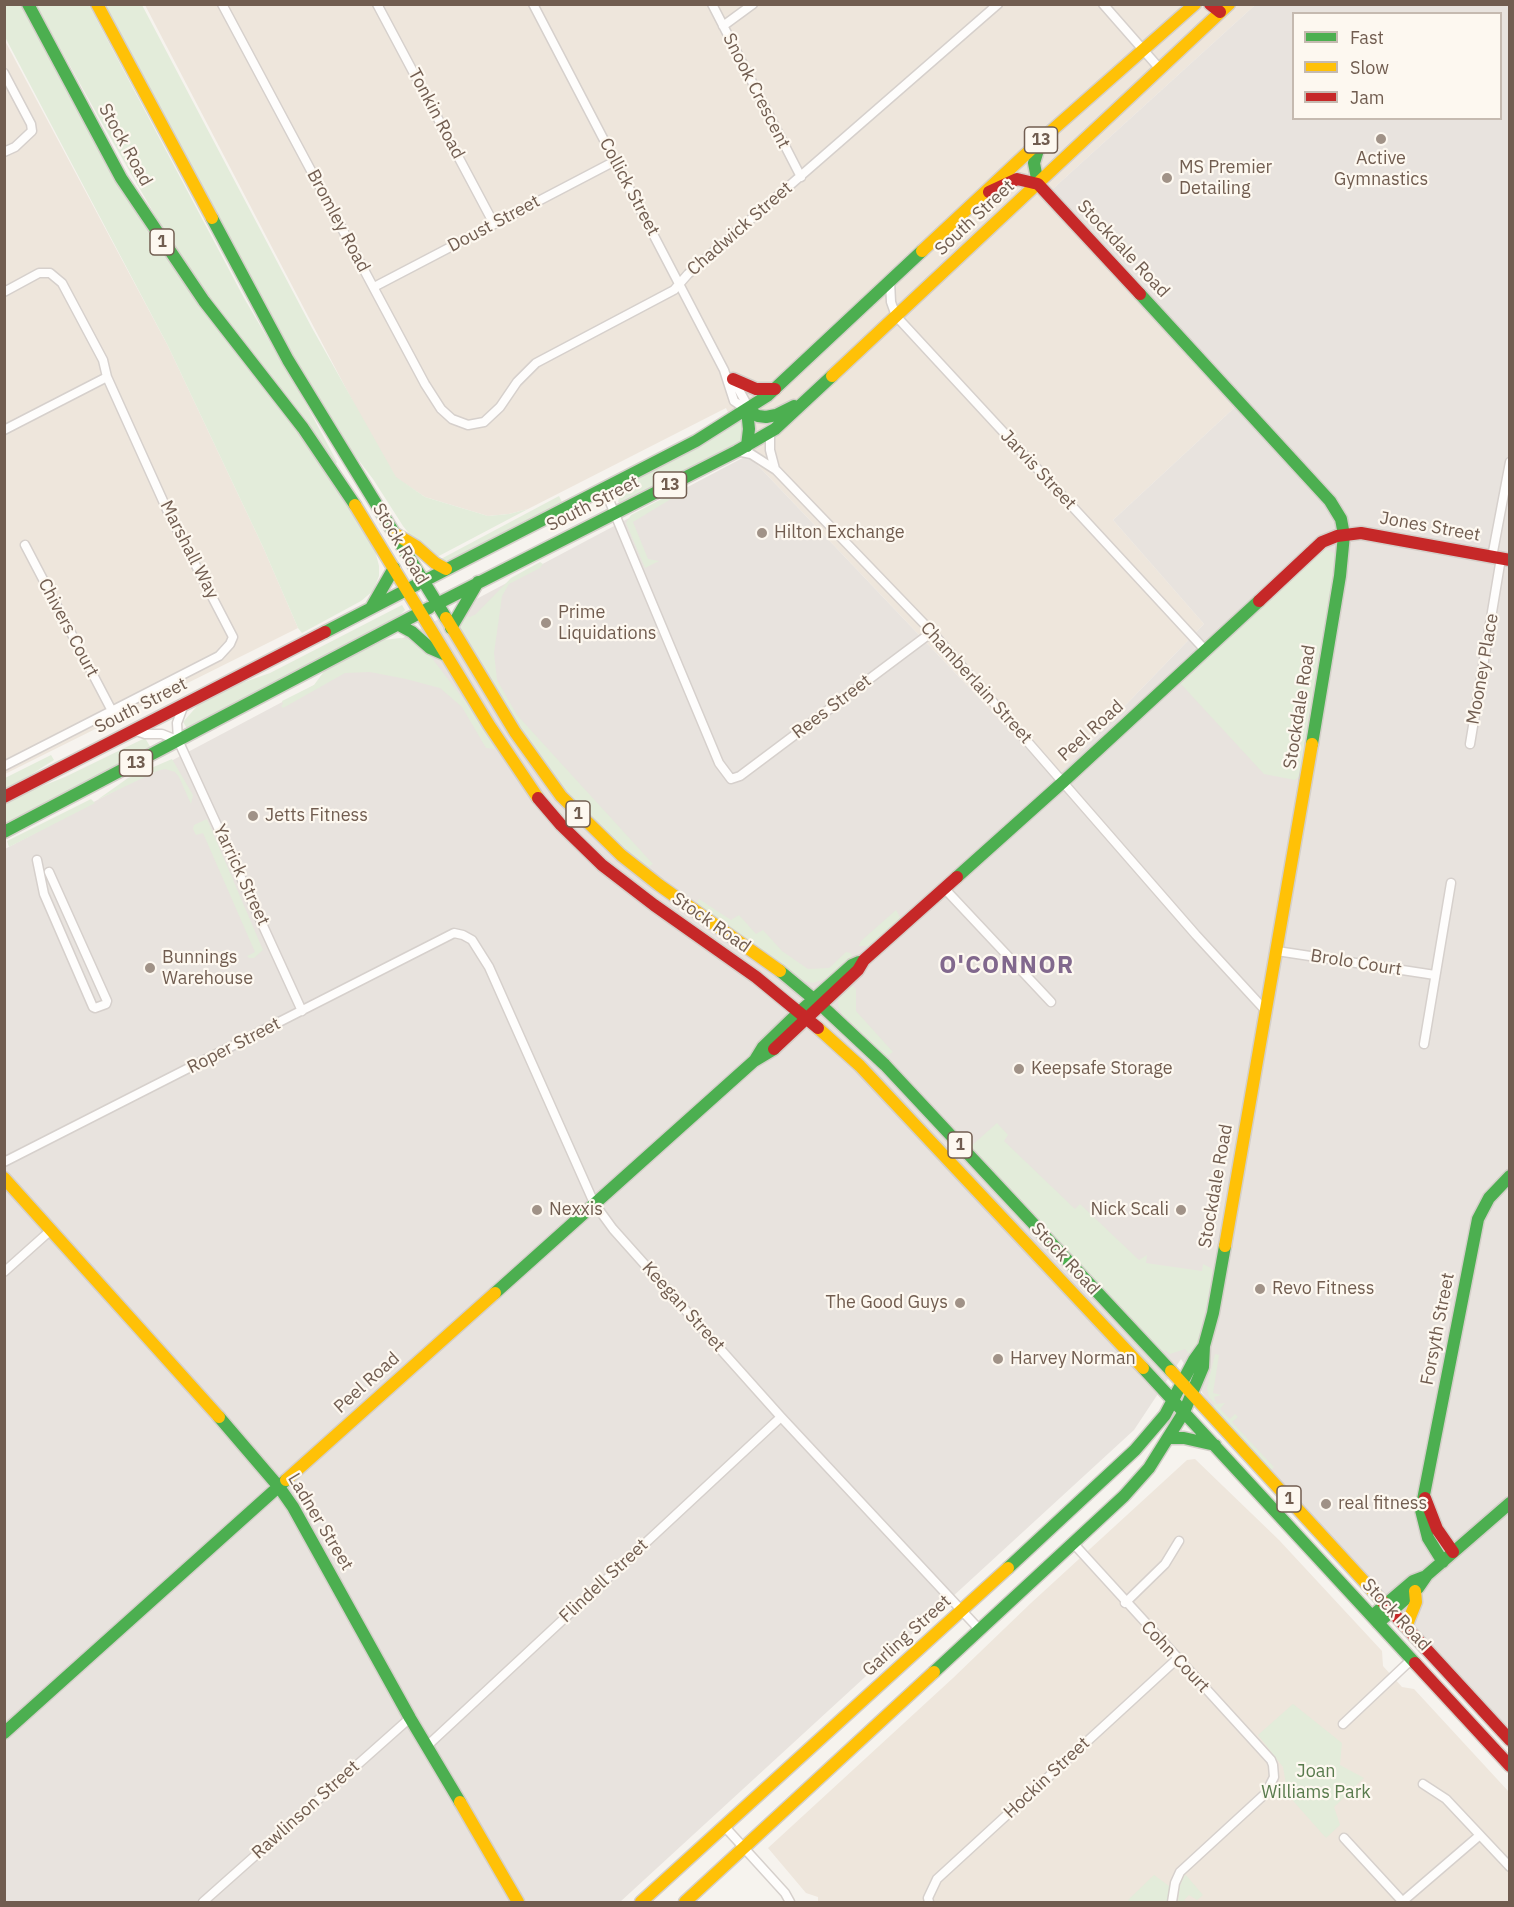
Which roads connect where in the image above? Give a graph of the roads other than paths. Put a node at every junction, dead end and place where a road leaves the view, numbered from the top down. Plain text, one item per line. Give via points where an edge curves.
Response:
1 (28, 4) edge
2 (97, 4) edge
3 (222, 4) edge
4 (377, 4) edge
5 (533, 4) edge
6 (712, 4) edge
7 (753, 4) edge
8 (998, 4) edge
9 (1103, 4) edge
10 (1195, 4) edge
11 (1220, 7) edge
12 (723, 26) junction
13 (1144, 51) junction
14 (1160, 69) junction
15 (4, 73) edge
16 (1041, 141) junction
17 (4, 152) edge
18 (615, 160) junction
19 (801, 177) junction
20 (1038, 184) junction
21 (981, 197) junction
22 (494, 224) junction
23 (890, 280) junction
24 (679, 283) junction
25 (374, 287) junction
26 (4, 292) edge
27 (896, 316) junction
28 (729, 375) junction
29 (107, 377) junction
30 (775, 389) junction
31 (808, 399) junction
32 (747, 410) junction
33 (468, 425) joint
34 (4, 430) edge
35 (770, 432) junction
36 (742, 448) junction
37 (1509, 462) edge
38 (776, 470) junction
39 (604, 488) junction
40 (615, 514) junction
41 (395, 533) junction
42 (1344, 535) junction
43 (25, 544) dead end
44 (1501, 558) edge
45 (394, 568) junction
46 (446, 569) junction
47 (424, 581) junction
48 (478, 582) junction
49 (407, 590) junction
50 (437, 604) junction
51 (371, 608) junction
52 (421, 613) junction
53 (399, 625) junction
54 (451, 628) junction
55 (932, 632) junction
56 (1206, 651) junction
57 (446, 655) junction
58 (184, 704) junction
59 (112, 711) junction
60 (133, 730) junction
61 (178, 741) junction
62 (1470, 744) dead end
63 (4, 766) edge
64 (1063, 782) junction
65 (4, 797) edge
66 (4, 832) edge
67 (37, 860) dead end
68 (50, 872) dead end
69 (1451, 883) dead end
70 (944, 888) junction
71 (463, 935) joint
72 (1277, 951) junction
73 (1435, 975) junction
74 (818, 1002) junction
75 (1051, 1002) dead end
76 (1265, 1010) junction
77 (302, 1011) junction
78 (804, 1015) junction
79 (1424, 1044) dead end
80 (4, 1162) edge
81 (1509, 1176) edge
82 (4, 1178) edge
83 (594, 1203) junction
84 (51, 1230) junction
85 (4, 1272) edge
86 (1204, 1346) junction
87 (1182, 1384) junction
88 (1192, 1395) junction
89 (1173, 1401) junction
90 (1184, 1412) junction
91 (781, 1417) junction
92 (1169, 1438) junction
93 (1215, 1445) junction
94 (279, 1487) junction
95 (1425, 1498) junction
96 (1509, 1503) edge
97 (1179, 1541) dead end
98 (1073, 1543) junction
99 (1453, 1552) junction
100 (1443, 1562) junction
101 (1427, 1575) junction
102 (1415, 1591) junction
103 (1125, 1603) junction
104 (1389, 1607) junction
105 (962, 1611) junction
106 (1375, 1619) junction
107 (1406, 1627) junction
108 (979, 1629) junction
109 (1176, 1659) junction
110 (1412, 1659) junction
111 (410, 1718) junction
112 (1343, 1724) dead end
113 (4, 1733) edge
114 (1509, 1740) edge
115 (426, 1746) junction
116 (1509, 1766) edge
117 (1423, 1784) dead end
118 (725, 1827) junction
119 (1480, 1835) junction
120 (1344, 1838) dead end
121 (744, 1848) junction
122 (1509, 1867) edge
123 (203, 1902) edge
124 (518, 1902) edge
125 (641, 1902) edge
126 (685, 1902) edge
127 (790, 1902) edge
128 (928, 1902) edge
129 (1172, 1902) edge
130 (1402, 1902) edge

1 - 45 main road, Stock Road / 1 via 144,213 204,301 326,459
2 - 41 main road, Stock Road / 1 via 288,360
3 - 25 street, Bromley Road
4 - 22 street, Tonkin Road
5 - 18 street, Collick Street
6 - 12 street, Snook Crescent
7 - 12 street
8 - 19 street, Chadwick Street
9 - 13 street
10 - 13 main road, South Street / 13
11 - 14 main road, South Street / 13
12 - 19 street, Snook Crescent
13 - 14 street
13 - 16 main road, South Street / 13
14 - 20 main road, South Street / 13
15 - 17 street via 32,131
16 - 20 main road via 1034,163
16 - 21 main road, South Street / 13
18 - 22 street, Doust Street
18 - 24 street, Collick Street
19 - 24 street, Chadwick Street
20 - 21 main road via 1012,180
20 - 27 main road, South Street / 13
20 - 42 main road, Stockdale Road via 1330,501 1341,519
21 - 23 main road, South Street / 13
22 - 25 street, Doust Street
23 - 27 street
23 - 30 main road, South Street / 13
24 - 28 street, Collick Street
24 - 33 street, Chadwick Street via 674,290 536,363 492,415 484,422
25 - 33 street, Bromley Road via 441,409
26 - 29 street, Marshall Way via 39,273 50,273 62,283 103,360
27 - 31 main road, South Street / 13
27 - 56 street, Jarvis Street
28 - 30 main road via 752,387
28 - 32 street, Collick Street
29 - 34 street
29 - 59 street, Marshall Way via 168,512 232,637 219,656
30 - 32 main road, South Street / 13
31 - 32 main road via 766,417
31 - 35 main road, South Street / 13
32 - 36 main road via 749,429
32 - 39 main road, South Street / 13
35 - 36 main road, South Street / 13
35 - 38 street
36 - 38 street, Chamberlain Street
36 - 40 main road, South Street / 13
37 - 44 street, Mooney Place
38 - 55 street, Chamberlain Street
39 - 40 street
39 - 46 main road, South Street / 13
40 - 48 main road, South Street / 13
40 - 55 street, Rees Street via 730,779 740,776
41 - 46 main road
41 - 47 main road, Stock Road / 1
42 - 44 main road, Jones Street via 1381,536
42 - 56 main road, Peel Road via 1322,542
42 - 72 main road, Stockdale Road
43 - 59 street, Chivers Court
44 - 62 street, Mooney Place
45 - 49 main road, Stock Road / 1
45 - 51 main road
46 - 47 main road, South Street / 13
47 - 49 main road, South Street / 13
47 - 50 main road, Stock Road / 1
48 - 50 main road, South Street / 13
48 - 54 main road
49 - 51 main road, South Street / 13
49 - 52 main road, Stock Road / 1
50 - 52 main road, South Street / 13
50 - 54 main road, Stock Road / 1
51 - 58 main road, South Street / 13
52 - 53 main road, South Street / 13
52 - 57 main road, Stock Road / 1
53 - 57 main road
53 - 61 main road, South Street / 13
54 - 74 main road, Stock Road / 1 via 521,740 580,816 639,870
55 - 64 street, Chamberlain Street
56 - 64 main road, Peel Road
57 - 78 main road, Stock Road / 1 via 526,782 575,839 626,884
58 - 60 main road, South Street / 13
58 - 61 street via 177,723
59 - 63 street, Marshall Way
60 - 61 street via 162,734
60 - 65 main road, South Street / 13
61 - 66 main road, South Street / 13
61 - 77 street, Yarrick Street
64 - 70 main road, Peel Road
64 - 76 street, Chamberlain Street
67 - 68 street via 44,894 93,1007 106,1004
69 - 73 street
70 - 74 main road, Peel Road via 864,960 852,965
70 - 75 street
71 - 77 street, Roper Street via 454,933
71 - 83 street, Keegan Street via 472,940 489,968
72 - 73 street, Brolo Court
72 - 76 main road, Stockdale Road
73 - 79 street
74 - 78 main road, Peel Road
74 - 87 main road, Stock Road / 1 via 885,1065
76 - 86 main road, Stockdale Road
77 - 80 street, Roper Street
78 - 83 main road, Peel Road via 763,1047 754,1061
78 - 89 main road, Stock Road / 1 via 867,1074
81 - 95 main road, Forsyth Street via 1489,1198 1478,1219
82 - 84 main road, Ladner Street
83 - 91 street, Keegan Street
83 - 94 main road, Peel Road
84 - 85 street
84 - 94 main road, Ladner Street
86 - 87 main road, Stockdale Road
86 - 88 main road, Stockdale Road via 1203,1367
87 - 88 main road, Stock Road / 1
87 - 89 main road, Garling Street
88 - 90 main road
88 - 104 main road, Stock Road / 1
89 - 90 main road, Stock Road / 1
89 - 105 main road, Garling Street via 1135,1450
90 - 92 main road
90 - 93 main road, Stock Road / 1
91 - 105 street, Keegan Street
91 - 115 street, Flindell Street
92 - 93 main road
92 - 98 main road via 1136,1483
93 - 106 main road, Stock Road / 1
94 - 111 main road, Ladner Street
94 - 113 main road, Peel Road
95 - 99 main road via 1437,1529
95 - 100 main road, Forsyth Street via 1421,1510 1423,1524
96 - 99 main road
97 - 103 street via 1165,1564
98 - 103 street, Cohn Court
98 - 108 main road
99 - 100 main road
100 - 101 main road
101 - 102 main road
101 - 104 main road via 1413,1581
102 - 104 main road
102 - 107 main road via 1416,1602
103 - 109 street, Cohn Court
104 - 106 main road
104 - 107 main road, Stock Road / 1
105 - 108 street, Keegan Street
105 - 118 main road, Garling Street
106 - 110 main road, Stock Road / 1
107 - 114 main road, Stock Road / 1
108 - 121 main road
109 - 128 street, Hockin Street via 937,1879
109 - 129 street, Cohn Court via 1271,1760 1274,1771 1266,1793 1180,1872
110 - 112 street
110 - 116 main road, Stock Road / 1
111 - 115 main road, Ladner Street
111 - 123 street, Rawlinson Street
115 - 124 main road, Ladner Street
117 - 119 street via 1446,1799
118 - 121 street
118 - 125 main road, Garling Street
119 - 122 street
119 - 130 street
120 - 130 street
121 - 126 main road
121 - 127 street

